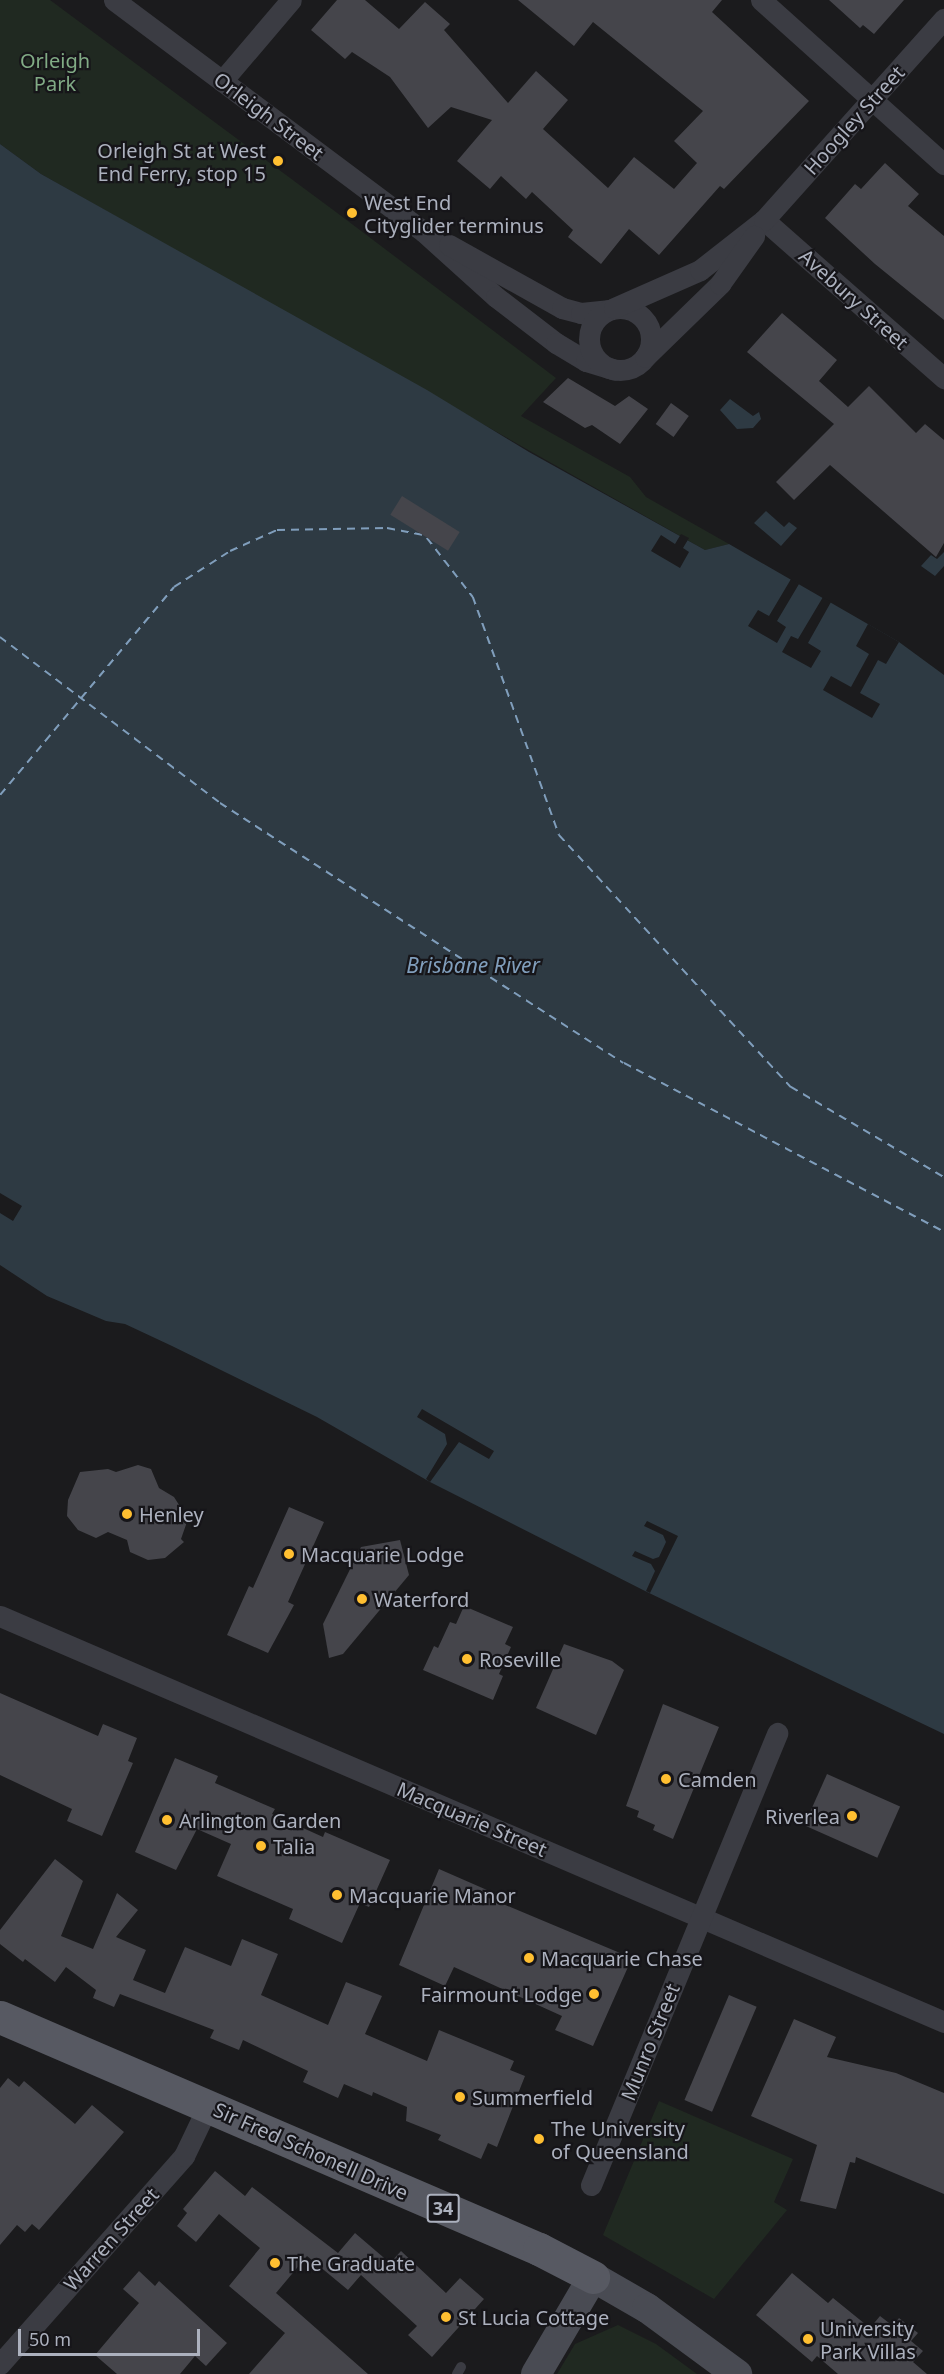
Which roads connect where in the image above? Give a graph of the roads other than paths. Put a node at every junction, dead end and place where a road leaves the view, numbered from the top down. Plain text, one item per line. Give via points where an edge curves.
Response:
1 (114, 0) edge
2 (291, 0) edge
3 (761, 0) edge
4 (944, 19) edge
5 (222, 81) junction
6 (872, 100) junction
7 (944, 164) edge
8 (764, 220) junction
9 (424, 232) junction
10 (611, 309) junction
11 (643, 360) junction
12 (615, 370) junction
13 (944, 378) edge
14 (0, 1616) edge
15 (777, 1733) dead end
16 (701, 1917) junction
17 (0, 2017) edge
18 (944, 2022) edge
19 (208, 2106) junction
20 (591, 2185) dead end
21 (593, 2277) junction
22 (0, 2364) edge
23 (536, 2374) edge
24 (737, 2374) edge

1 - 5 street, Orleigh Street
2 - 5 street
3 - 6 street
4 - 6 street, Hoogley Street
5 - 9 street, Orleigh Street
6 - 7 street
6 - 8 street, Hoogley Street
8 - 10 street, Hoogley Street via 700,270
8 - 11 street, Hoogley Street via 720,284
8 - 13 street, Avebury Street
9 - 10 street, Orleigh Street via 562,308 580,313
9 - 12 street, Orleigh Street via 503,303 556,343 586,362
10 - 11 street via 637,313 647,324 650,347
10 - 12 street via 593,323 588,342 597,360
11 - 12 street via 630,368
14 - 16 street, Macquarie Street
15 - 16 street, Munro Street
16 - 18 street, Macquarie Street
16 - 20 street, Munro Street
17 - 19 main road, Sir Fred Schonell Drive / 34
19 - 21 main road, Sir Fred Schonell Drive / 34 via 539,2249
19 - 22 street, Warren Street via 184,2156
21 - 23 street
21 - 24 street, Sir Fred Schonell Drive via 655,2314

